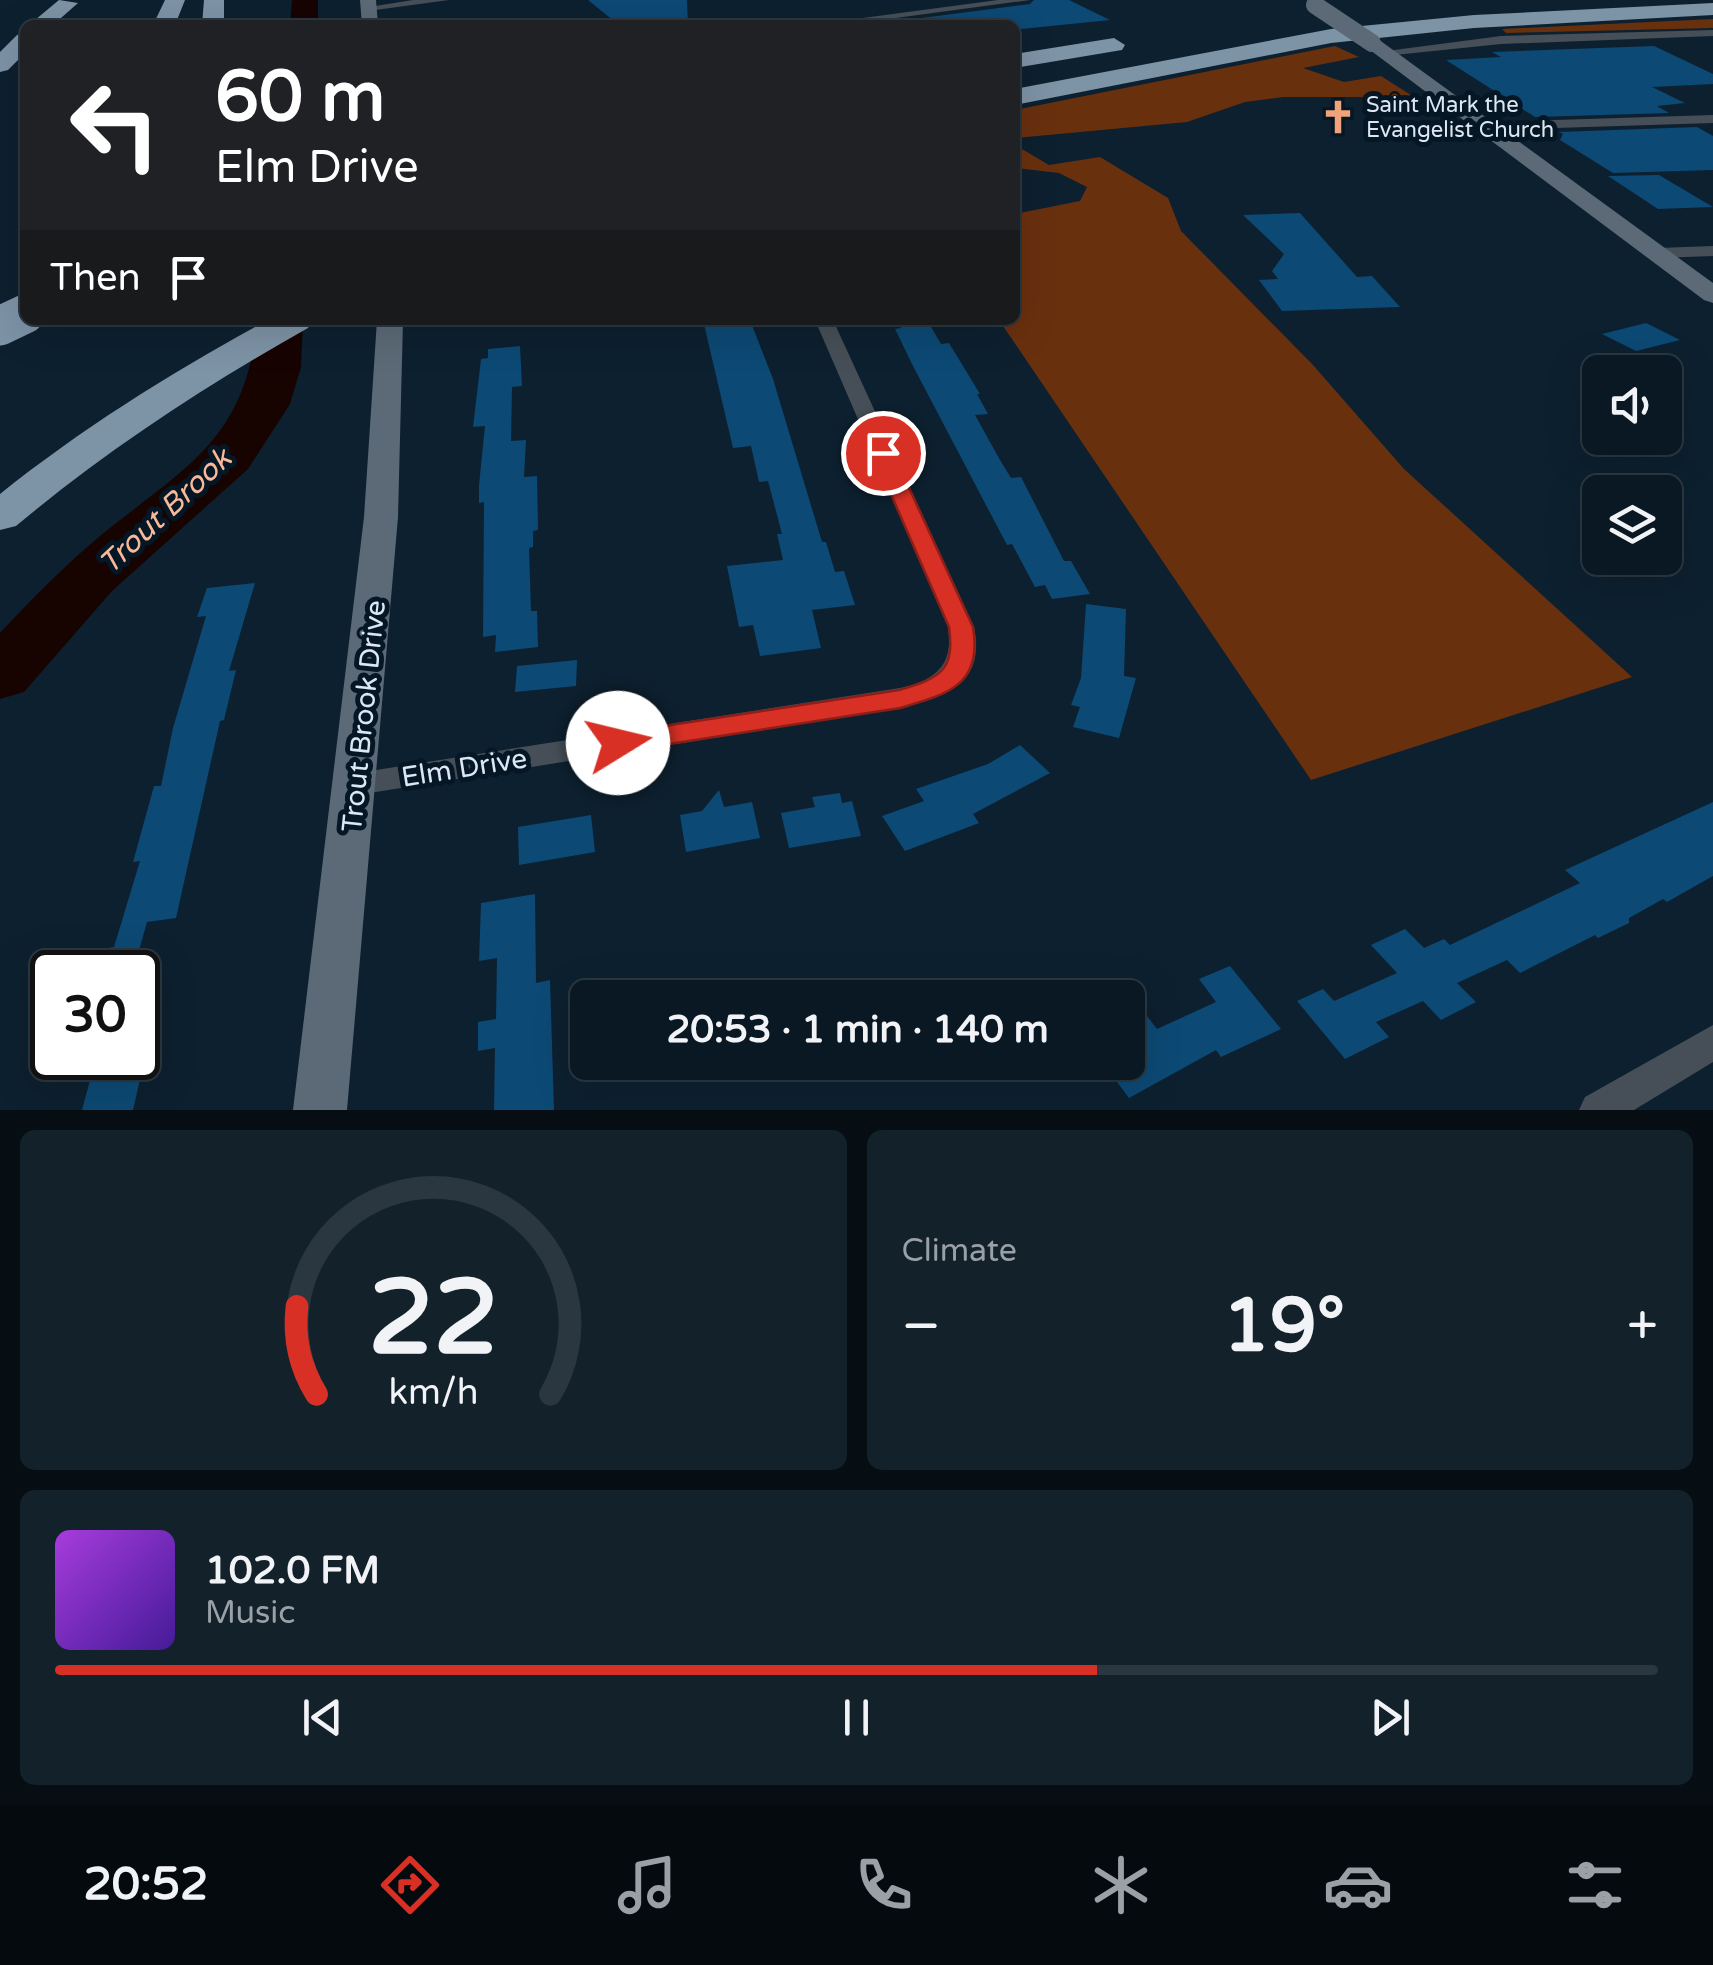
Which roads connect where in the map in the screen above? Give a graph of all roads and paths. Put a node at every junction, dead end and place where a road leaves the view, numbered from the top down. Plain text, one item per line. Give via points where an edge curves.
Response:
1 (444, 0) edge
2 (1025, 0) edge
3 (1475, 0) edge
4 (69, 1) edge
5 (1397, 6) dead end
6 (1307, 7) edge
7 (1713, 8) edge
8 (1364, 9) dead end
9 (369, 11) edge
10 (46, 20) edge
11 (858, 20) edge
12 (1713, 33) edge
13 (1146, 40) dead end
14 (20, 45) edge
15 (1379, 48) junction
16 (1020, 60) edge
17 (0, 65) edge
18 (1020, 96) edge
19 (1713, 120) edge
20 (1489, 126) junction
21 (1713, 251) edge
22 (1658, 253) junction
23 (1713, 295) edge
24 (20, 307) edge
25 (286, 325) edge
26 (395, 325) edge
27 (826, 325) edge
28 (0, 330) edge
29 (0, 516) edge
30 (357, 784) junction
31 (1713, 1042) edge
32 (320, 1110) edge
33 (1598, 1110) edge

1 - 9 street
2 - 11 street
3 - 5 highway
4 - 10 highway
6 - 8 highway
6 - 15 main road, bridge
7 - 18 highway via 1500,19 1328,37
12 - 15 street
13 - 16 highway
14 - 17 highway
15 - 20 main road
19 - 20 street
20 - 22 main road
21 - 22 street
22 - 23 main road
24 - 28 highway
25 - 29 highway via 183,381
26 - 30 main road, Trout Brook Drive
27 - 30 street, Elm Drive via 961,627 965,654 957,672 900,698
30 - 32 main road, Trout Brook Drive
31 - 33 street

